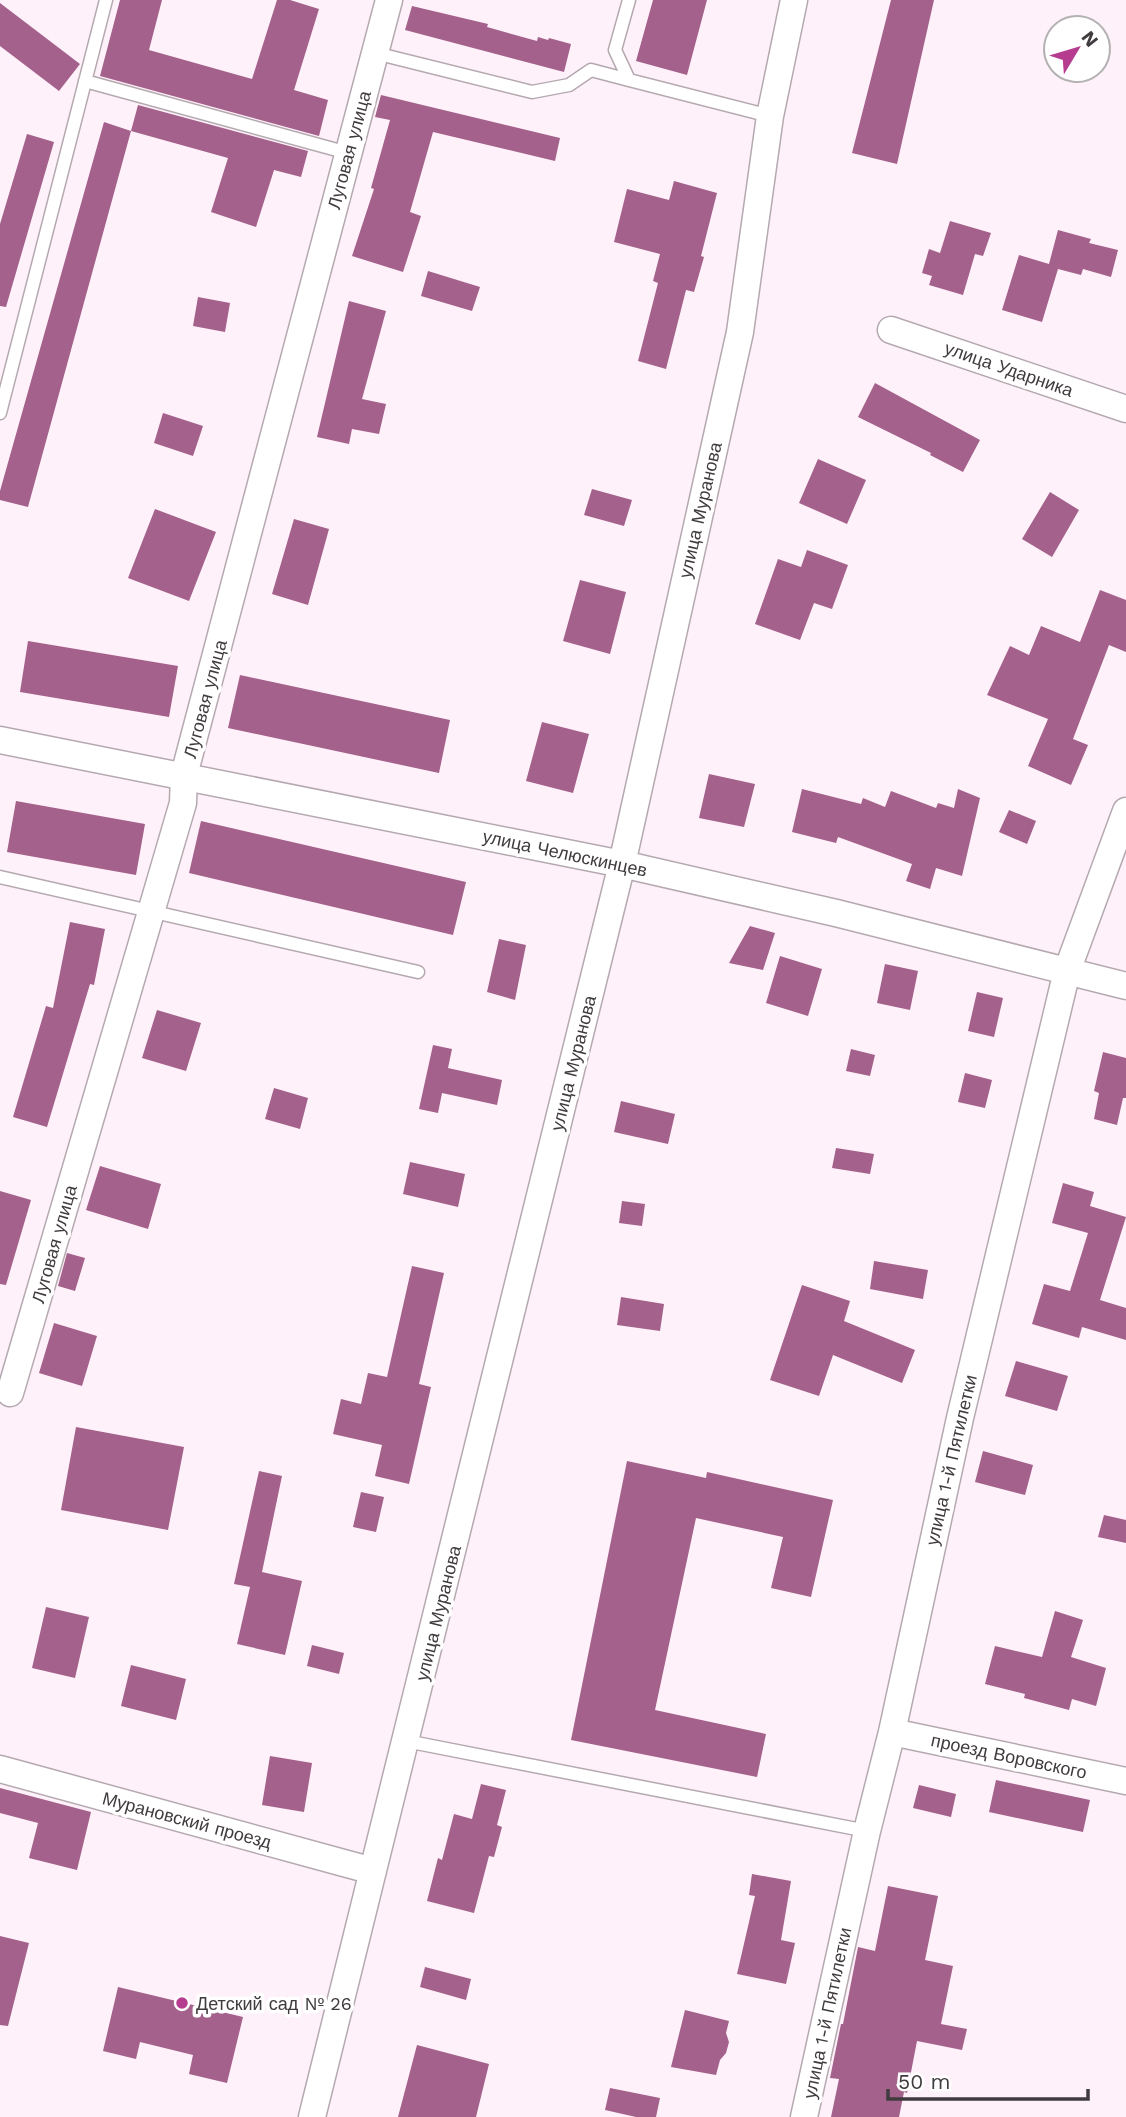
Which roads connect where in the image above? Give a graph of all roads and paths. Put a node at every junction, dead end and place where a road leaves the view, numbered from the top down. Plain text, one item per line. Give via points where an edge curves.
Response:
1 (106, 0) edge
2 (389, 0) edge
3 (629, 0) edge
4 (794, 0) edge
5 (375, 53) junction
6 (629, 80) junction
7 (85, 81) junction
8 (769, 116) junction
9 (348, 153) junction
10 (891, 330) dead end
11 (1126, 409) edge
12 (0, 414) edge
13 (0, 740) edge
14 (184, 775) junction
15 (1126, 811) edge
16 (622, 864) junction
17 (0, 877) edge
18 (152, 910) junction
19 (1067, 971) junction
20 (418, 972) dead end
21 (1126, 986) edge
22 (10, 1393) dead end
23 (892, 1732) junction
24 (406, 1741) junction
25 (0, 1769) edge
26 (1126, 1782) edge
27 (867, 1831) junction
28 (373, 1871) junction
29 (312, 2117) edge
30 (804, 2117) edge

1 - 7 lane
2 - 5 street, Луговая улица
3 - 6 lane via 615,50
4 - 8 street, улица Муранова
5 - 6 lane via 532,92 569,85 590,70
5 - 9 street, Луговая улица
6 - 8 lane
7 - 9 lane
7 - 12 lane
8 - 16 street, улица Муранова via 740,332
9 - 14 street, Луговая улица
10 - 11 street, улица Ударника
13 - 14 street, улица Челюскинцев
14 - 16 street, улица Челюскинцев
14 - 18 street, Луговая улица via 183,803
15 - 19 street, улица 1-й Пятилетки
16 - 19 street, улица Челюскинцев
16 - 24 street, улица Муранова
17 - 18 lane
18 - 20 lane
18 - 22 street, Луговая улица
19 - 21 street, улица Челюскинцев
19 - 23 street, улица 1-й Пятилетки via 960,1418
23 - 26 street, проезд Воровского
23 - 27 street, улица 1-й Пятилетки
24 - 27 lane
24 - 28 street, улица Муранова
25 - 28 street, Мурановский проезд
27 - 30 street, улица 1-й Пятилетки
28 - 29 street, улица Муранова

